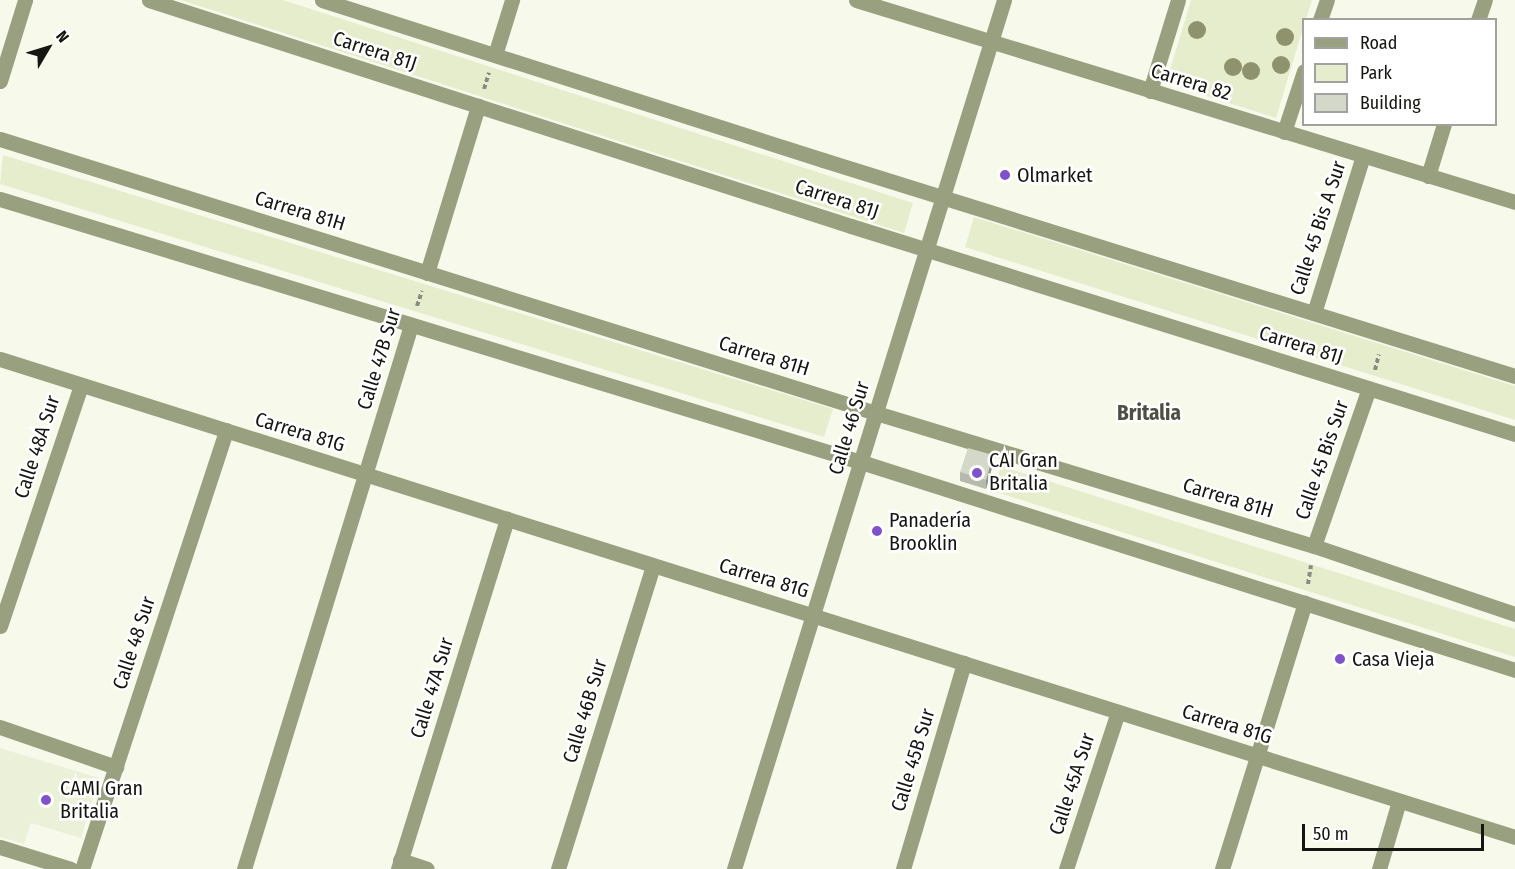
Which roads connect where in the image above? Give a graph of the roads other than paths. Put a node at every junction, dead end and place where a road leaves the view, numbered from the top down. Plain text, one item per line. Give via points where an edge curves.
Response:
1 (25, 0) edge
2 (149, 0) edge
3 (322, 0) edge
4 (512, 0) edge
5 (856, 0) edge
6 (1004, 0) edge
7 (1178, 0) edge
8 (1327, 0) edge
9 (1485, 0) edge
10 (1321, 18) edge
11 (1479, 18) edge
12 (991, 43) junction
13 (495, 55) junction
14 (1302, 77) edge
15 (0, 81) edge
16 (1150, 92) junction
17 (478, 106) junction
18 (1443, 126) edge
19 (1284, 132) junction
20 (0, 139) edge
21 (1364, 156) junction
22 (1428, 176) junction
23 (943, 197) junction
24 (0, 200) edge
25 (1515, 202) edge
26 (927, 250) junction
27 (427, 273) junction
28 (1314, 313) junction
29 (411, 325) junction
30 (0, 359) edge
31 (1515, 376) edge
32 (81, 385) junction
33 (1370, 388) junction
34 (876, 413) junction
35 (226, 430) junction
36 (1515, 434) edge
37 (861, 462) junction
38 (365, 474) junction
39 (507, 519) junction
40 (1314, 546) junction
41 (652, 565) junction
42 (1305, 603) junction
43 (1515, 614) edge
44 (813, 616) junction
45 (0, 626) edge
46 (964, 663) junction
47 (1515, 670) edge
48 (1118, 712) junction
49 (0, 727) edge
50 (1257, 756) junction
51 (116, 766) junction
52 (1399, 801) junction
53 (1515, 837) edge
54 (0, 847) edge
55 (399, 865) edge
56 (71, 869) edge
57 (82, 869) edge
58 (244, 869) edge
59 (427, 869) edge
60 (558, 869) edge
61 (734, 869) edge
62 (903, 869) edge
63 (1066, 869) edge
64 (1222, 869) edge
65 (1379, 869) edge

1 - 15 street
2 - 17 street, Carrera 81J
3 - 13 street, Carrera 81J
4 - 13 street
5 - 12 street, Carrera 82
6 - 12 street, Calle 46 Sur
7 - 16 street
8 - 10 street
9 - 11 street
12 - 16 street, Carrera 82
12 - 23 street, Calle 46 Sur
13 - 23 street, Carrera 81J
14 - 19 street
16 - 19 street, Carrera 82
17 - 26 street, Carrera 81J
17 - 27 street
18 - 22 street
19 - 21 street, Carrera 82
20 - 27 street, Carrera 81H
21 - 22 street, Carrera 82
21 - 28 street, Calle 45 Bis A Sur
22 - 25 street, Carrera 82
23 - 26 street, Calle 46 Sur
23 - 28 street, Carrera 81J
24 - 29 street
26 - 33 street, Carrera 81J
26 - 34 street, Calle 46 Sur
27 - 34 street, Carrera 81H
28 - 31 street, Carrera 81J
29 - 37 street
29 - 38 street, Calle 47B Sur
30 - 32 street, Carrera 81G
32 - 35 street, Carrera 81G
32 - 45 street, Calle 48A Sur
33 - 36 street, Carrera 81J
33 - 40 street, Calle 45 Bis Sur
34 - 37 street, Calle 46 Sur
34 - 40 street, Carrera 81H
35 - 38 street, Carrera 81G
35 - 51 street, Calle 48 Sur
37 - 42 street
37 - 44 street, Calle 46 Sur
38 - 39 street, Carrera 81G
38 - 58 street, Calle 47B Sur
39 - 41 street, Carrera 81G
39 - 55 street, Calle 47A Sur
40 - 43 street, Carrera 81H
41 - 44 street, Carrera 81G
41 - 60 street, Calle 46B Sur
42 - 47 street
42 - 50 street
44 - 46 street, Carrera 81G
44 - 61 street, Calle 46 Sur
46 - 48 street, Carrera 81G
46 - 62 street, Calle 45B Sur
48 - 50 street, Carrera 81G
48 - 63 street, Calle 45A Sur
49 - 51 street
50 - 52 street, Carrera 81G
50 - 64 street
51 - 57 street, Calle 48 Sur
52 - 53 street, Carrera 81G
52 - 65 street
54 - 56 street
55 - 59 street

